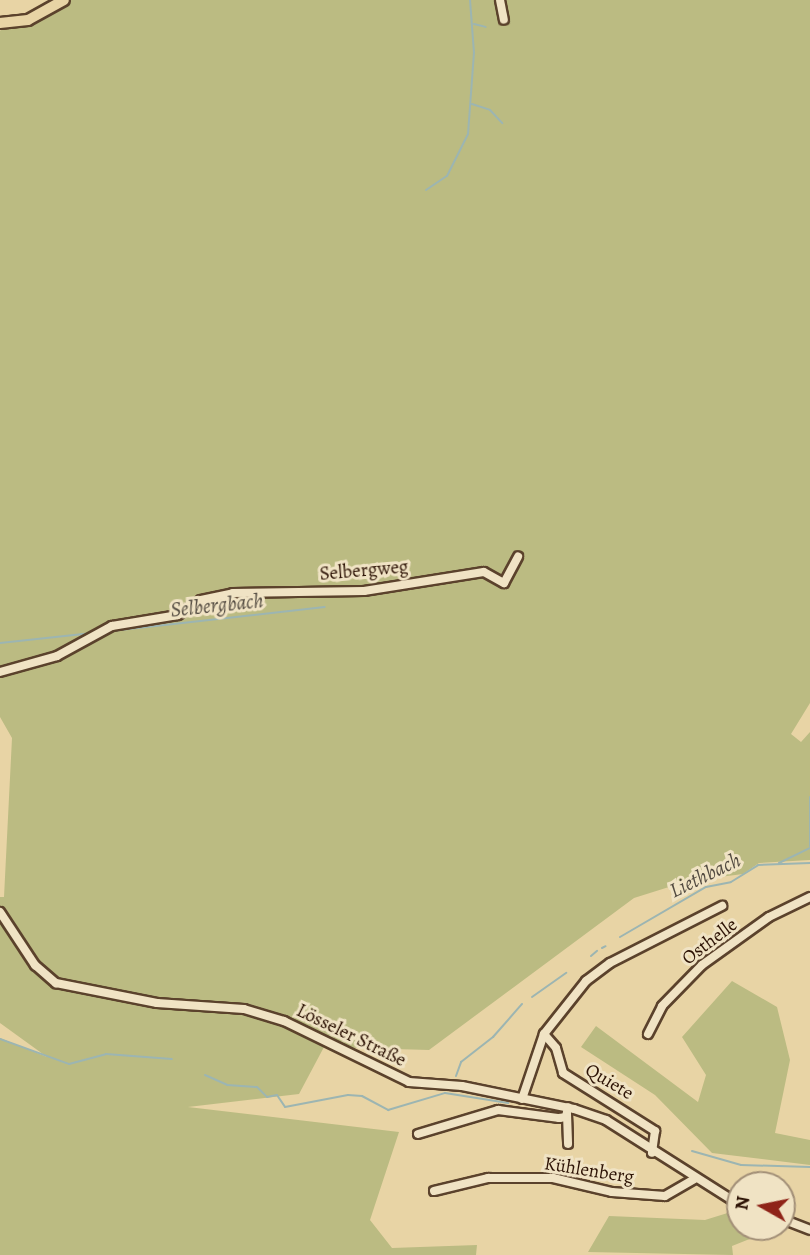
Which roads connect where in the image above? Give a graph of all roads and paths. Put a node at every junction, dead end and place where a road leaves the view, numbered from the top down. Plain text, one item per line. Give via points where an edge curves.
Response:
1 (64, 0) edge
2 (500, 0) edge
3 (505, 20) dead end
4 (0, 23) edge
5 (518, 557) dead end
6 (0, 671) edge
7 (810, 897) edge
8 (722, 906) dead end
9 (0, 912) edge
10 (544, 1034) junction
11 (648, 1034) dead end
12 (522, 1099) junction
13 (568, 1111) junction
14 (418, 1134) dead end
15 (568, 1144) dead end
16 (652, 1153) junction
17 (694, 1179) junction
18 (434, 1191) dead end
19 (726, 1197) edge

1 - 4 main road via 29,20
2 - 3 street
5 - 6 street, Selbergweg via 504,583 484,572 364,591 233,593 201,600 178,615 112,626 57,656
7 - 11 street, Osthelle via 769,917 702,965 662,1006
8 - 10 street via 586,981
9 - 12 street, Lösseler Straße via 35,965 56,983 157,1003 244,1009 285,1021 409,1082 458,1085
10 - 12 street
10 - 16 street, Quiete via 556,1048 563,1073 655,1131
12 - 13 street, Lösseler Straße
13 - 14 street via 534,1117 517,1110 498,1110
13 - 15 street, Kühlenberg
13 - 16 street, Lösseler Straße via 606,1120
16 - 17 street, Lösseler Straße
17 - 18 street, Kühlenberg via 665,1196 612,1192 553,1178 488,1178 448,1192
17 - 19 street, Lösseler Straße

